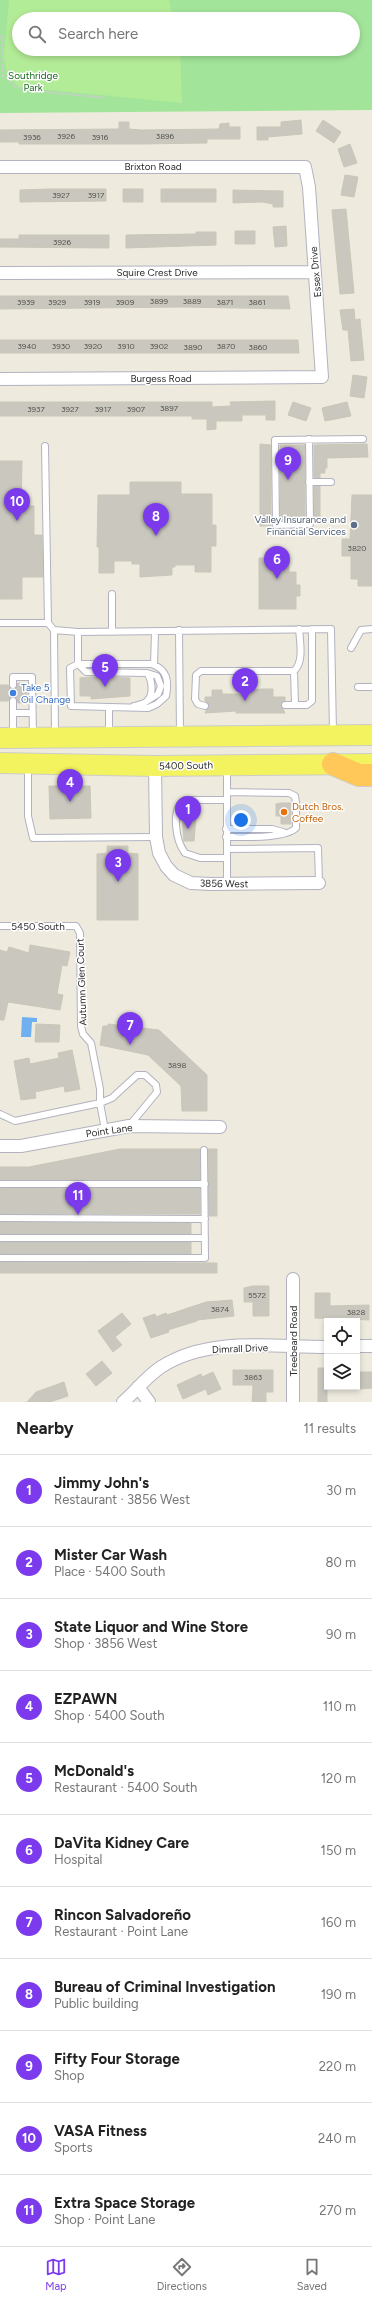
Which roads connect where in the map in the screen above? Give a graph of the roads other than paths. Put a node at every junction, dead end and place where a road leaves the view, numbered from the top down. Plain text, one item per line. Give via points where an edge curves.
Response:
1 (0, 166) edge
2 (305, 167) joint
3 (315, 272) junction
4 (0, 273) edge
5 (322, 377) joint
6 (0, 379) edge
7 (363, 439) dead end
8 (309, 440) junction
9 (45, 446) dead end
10 (309, 482) junction
11 (331, 482) dead end
12 (112, 594) dead end
13 (0, 623) edge
14 (48, 623) junction
15 (372, 629) edge
16 (54, 630) junction
17 (179, 630) junction
18 (299, 630) junction
19 (312, 630) junction
20 (155, 631) junction
21 (78, 632) junction
22 (112, 632) junction
23 (351, 648) dead end
24 (78, 664) junction
25 (154, 665) junction
26 (294, 671) junction
27 (147, 673) junction
28 (13, 685) dead end
29 (358, 687) dead end
30 (372, 687) edge
31 (13, 701) dead end
32 (147, 701) junction
33 (285, 705) dead end
34 (295, 705) junction
35 (205, 706) dead end
36 (109, 707) junction
37 (130, 708) junction
38 (13, 713) junction
39 (32, 713) junction
40 (333, 735) junction
41 (372, 735) edge
42 (304, 736) junction
43 (15, 738) edge
44 (55, 738) junction
45 (109, 738) junction
46 (180, 738) junction
47 (0, 763) edge
48 (28, 764) junction
49 (333, 764) junction
50 (372, 764) edge
51 (227, 765) junction
52 (155, 766) junction
53 (372, 775) edge
54 (227, 792) junction
55 (226, 800) junction
56 (226, 829) junction
57 (283, 832) junction
58 (226, 836) junction
59 (156, 837) junction
60 (227, 849) junction
61 (227, 858) junction
62 (319, 883) joint
63 (227, 884) junction
64 (0, 926) edge
65 (76, 926) joint
66 (100, 1103) junction
67 (0, 1114) edge
68 (129, 1126) junction
69 (220, 1127) dead end
70 (105, 1130) junction
71 (0, 1146) edge
72 (204, 1150) dead end
73 (0, 1184) edge
74 (205, 1184) junction
75 (0, 1218) edge
76 (205, 1220) junction
77 (0, 1238) edge
78 (205, 1238) junction
79 (0, 1258) edge
80 (293, 1279) dead end
81 (292, 1346) junction
82 (324, 1346) edge
83 (360, 1346) edge
84 (372, 1346) edge
85 (138, 1388) junction
86 (123, 1402) edge
87 (149, 1402) edge
88 (292, 1402) edge

1 - 2 street, Brixton Road
2 - 3 street, Essex Drive
3 - 4 street, Squire Crest Drive
3 - 5 street, Essex Drive
5 - 6 street, Burgess Road
7 - 8 lane
8 - 10 lane
8 - 10 lane via 275,440 276,525 310,524
9 - 14 lane
10 - 11 lane
12 - 22 lane
13 - 14 lane
14 - 16 lane
15 - 23 lane via 361,630
16 - 21 lane
16 - 44 lane
17 - 18 lane
17 - 20 lane
17 - 46 lane
18 - 19 lane
18 - 26 lane via 300,658
19 - 34 lane via 312,701 308,705
19 - 40 lane via 331,629
20 - 22 lane
20 - 25 lane
21 - 22 lane
21 - 24 lane
24 - 25 lane
24 - 27 lane via 86,672
24 - 36 lane via 70,668 71,706
25 - 37 lane via 164,671 167,677 166,696 148,708
26 - 34 lane
26 - 35 lane via 201,671 196,675 195,699 198,704
27 - 32 lane via 151,686
27 - 32 lane via 157,676 161,686 158,694
28 - 39 lane via 13,677 32,677
29 - 30 lane
31 - 38 lane
32 - 37 lane
33 - 34 lane
36 - 37 lane
36 - 45 lane
38 - 39 lane
38 - 43 lane
39 - 43 lane
40 - 41 main road
40 - 42 main road
42 - 46 main road
42 - 52 main road via 278,748 243,753 188,753
43 - 44 main road
44 - 45 main road
45 - 46 main road
46 - 48 main road via 152,750 109,750 69,754
47 - 48 main road, 5400 South
48 - 52 main road, 5400 South
48 - 59 lane via 28,816 33,838
49 - 50 main road, 5400 South
49 - 51 main road, 5400 South
49 - 53 highway via 359,775
51 - 52 main road, 5400 South
51 - 54 lane
52 - 59 street, 3856 West
54 - 55 lane
54 - 57 lane via 289,793 295,796 296,828 290,832
55 - 56 lane
55 - 61 lane via 185,800 180,803 177,817 178,839 185,853 200,858
56 - 57 lane via 272,829
56 - 58 lane
57 - 58 lane via 272,836
58 - 60 lane
59 - 63 street, 3856 West via 159,853 174,875 191,883
60 - 61 lane
60 - 62 lane via 318,848
61 - 63 lane
62 - 63 street, 3856 West
64 - 65 lane, 5450 South
65 - 66 lane, Autumn Glen Court via 80,933 81,1026 83,1034 91,1043 100,1089
66 - 67 lane via 15,1121
66 - 68 lane via 112,1098 137,1075 145,1075 156,1085 157,1092
66 - 70 lane, Autumn Glen Court
68 - 69 street, Point Lane
68 - 70 street, Point Lane
70 - 71 street, Point Lane via 21,1146
72 - 74 lane
73 - 74 lane
74 - 76 lane
75 - 76 lane
76 - 78 lane
77 - 78 lane
78 - 79 lane via 205,1258
80 - 81 street, Treebeard Road
81 - 82 street, Dimrall Drive
81 - 85 street, Dimrall Drive via 230,1346 194,1352 162,1367
81 - 88 street, Treebeard Road
83 - 84 street
85 - 86 street, Dimrall Drive
85 - 87 street

